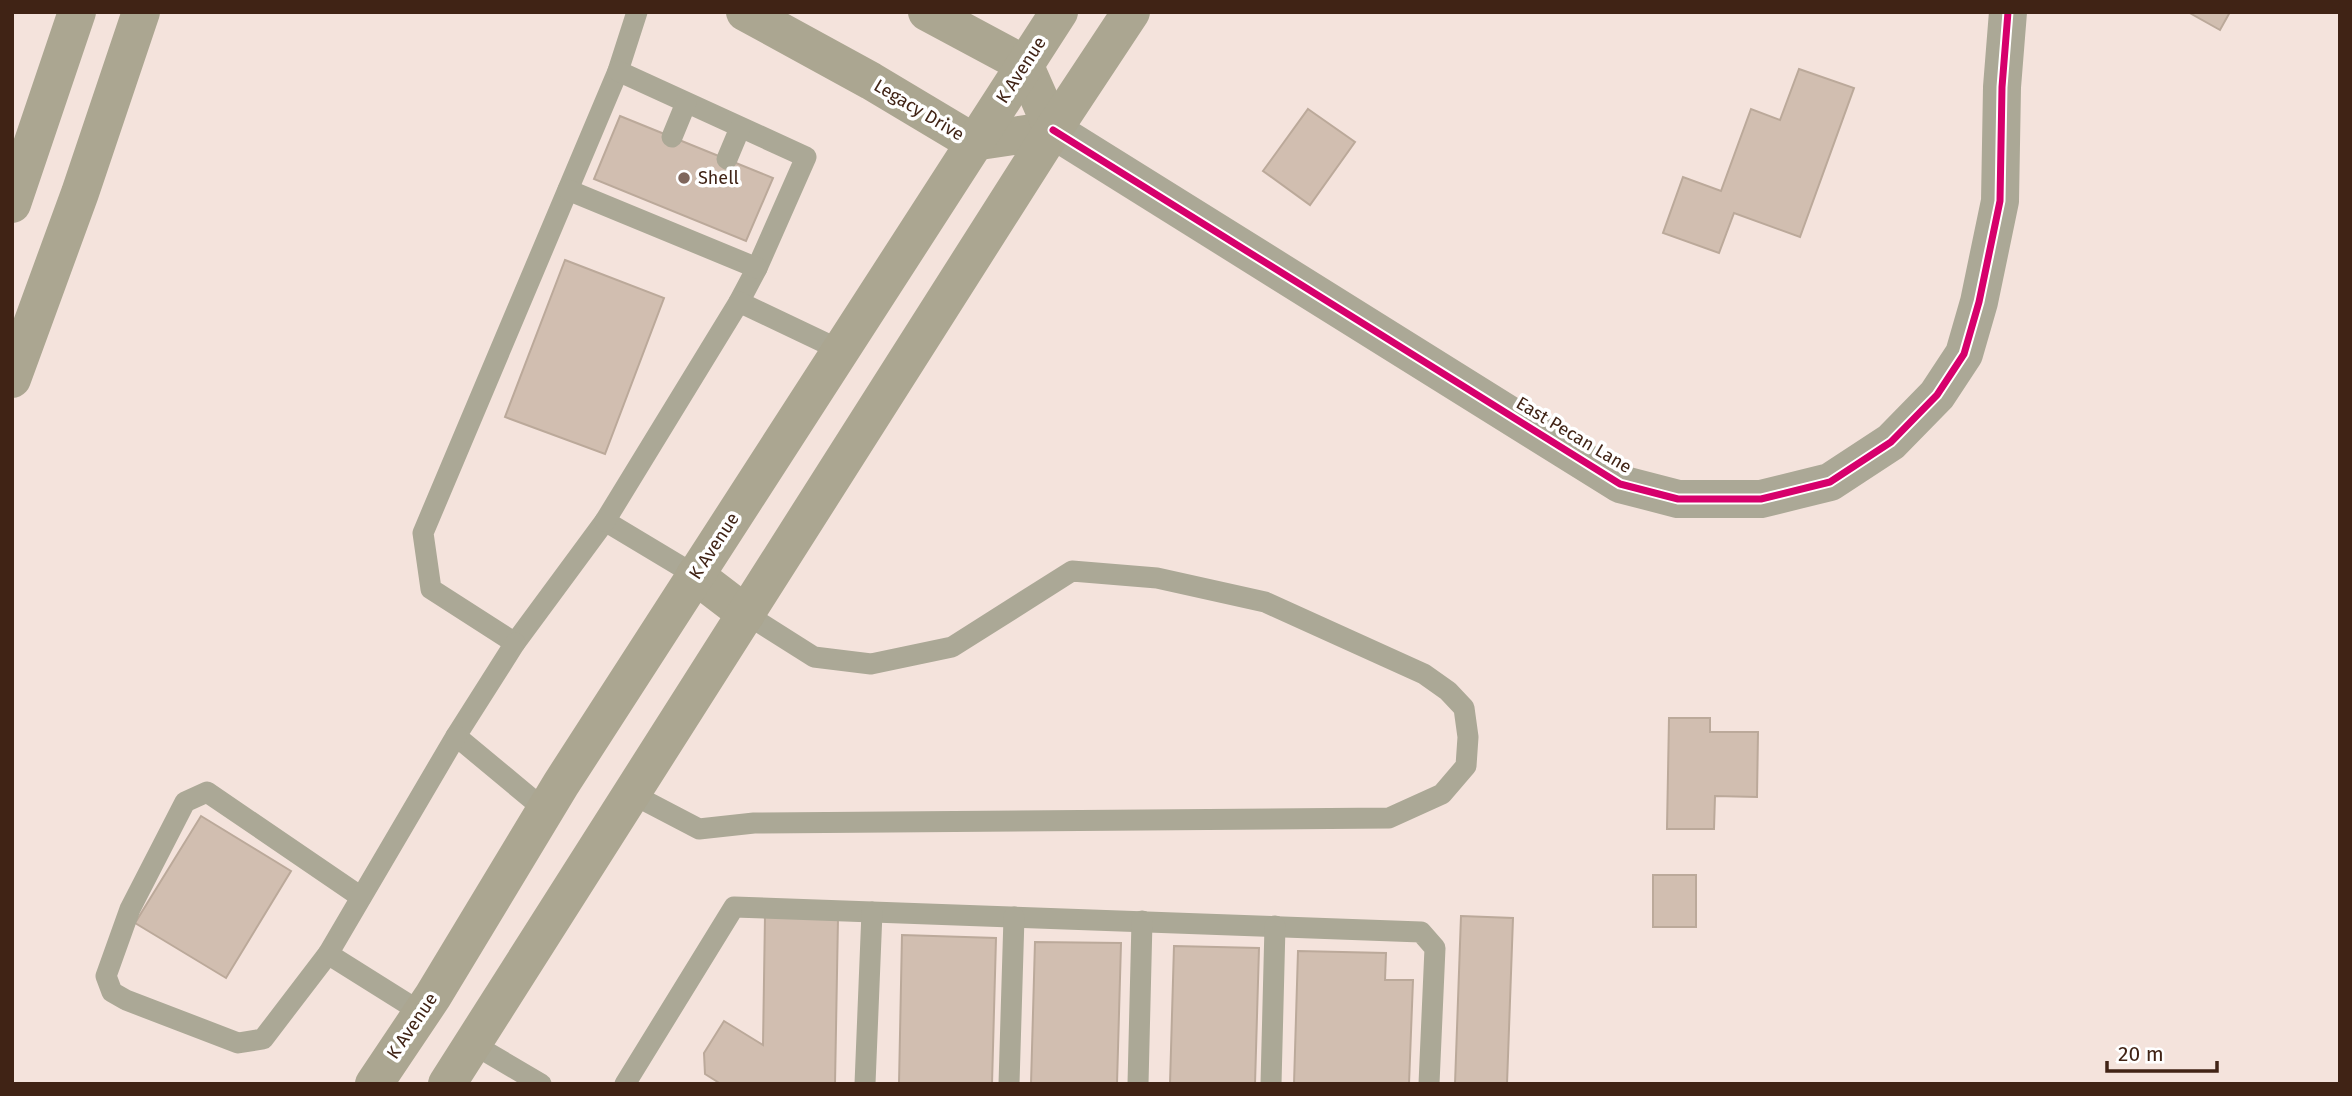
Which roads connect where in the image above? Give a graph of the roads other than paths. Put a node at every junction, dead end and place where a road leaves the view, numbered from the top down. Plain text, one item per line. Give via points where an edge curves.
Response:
1 (78, 12) edge
2 (141, 12) edge
3 (637, 12) edge
4 (745, 12) edge
5 (928, 12) edge
6 (1059, 12) edge
7 (1131, 12) edge
8 (2008, 12) edge
9 (1024, 65) junction
10 (618, 71) junction
11 (686, 103) junction
12 (740, 128) junction
13 (1053, 130) junction
14 (672, 137) dead end
15 (973, 142) junction
16 (727, 159) dead end
17 (568, 190) junction
18 (12, 204) edge
19 (757, 268) junction
20 (739, 302) junction
21 (840, 350) junction
22 (12, 379) edge
23 (605, 521) junction
24 (695, 575) junction
25 (746, 614) junction
26 (515, 643) junction
27 (456, 736) junction
28 (632, 794) junction
29 (545, 810) junction
30 (361, 897) junction
31 (872, 912) junction
32 (1014, 917) junction
33 (1142, 921) junction
34 (1275, 926) junction
35 (328, 954) junction
36 (422, 1013) junction
37 (473, 1044) junction
38 (374, 1084) edge
39 (447, 1084) edge
40 (541, 1084) edge
41 (625, 1084) edge
42 (865, 1084) edge
43 (1009, 1084) edge
44 (1138, 1084) edge
45 (1271, 1084) edge
46 (1429, 1084) edge

1 - 18 main road
2 - 22 main road
3 - 10 lane
4 - 15 main road, Legacy Drive
5 - 9 main road
6 - 9 main road, K Avenue
7 - 13 main road
8 - 13 street, East Pecan Lane via 2000,201 1964,354 1937,395 1891,442 1830,482 1761,499 1678,499 1620,484
9 - 13 main road
9 - 15 main road, K Avenue
10 - 11 lane
10 - 17 lane
11 - 12 lane
11 - 14 lane
12 - 16 lane
12 - 19 lane via 806,157
13 - 15 main road, Legacy Drive
13 - 25 main road
15 - 21 main road, K Avenue
17 - 19 lane via 641,209 695,231
17 - 26 lane via 423,533 431,589
19 - 20 lane
20 - 21 lane
20 - 23 lane
21 - 24 main road, K Avenue
23 - 24 lane
23 - 26 lane
24 - 25 main road
24 - 29 main road, K Avenue
25 - 28 main road
25 - 28 lane via 814,657 871,664 952,647 1072,571 1157,578 1265,602 1424,674 1464,708 1466,766 1442,794 1389,818 754,823 699,829
26 - 27 lane
27 - 29 lane
27 - 30 lane
28 - 37 main road
29 - 36 main road, K Avenue
30 - 35 lane
30 - 35 lane via 207,792 185,802 130,909 106,976 112,992 126,1000 238,1043 263,1039
31 - 32 lane
31 - 41 lane via 734,907
31 - 42 lane
32 - 33 lane
32 - 43 lane
33 - 34 lane
33 - 44 lane
34 - 45 lane
34 - 46 lane via 1421,932 1435,948
35 - 36 lane
36 - 37 main road
36 - 38 main road, K Avenue
37 - 39 main road
37 - 40 lane

